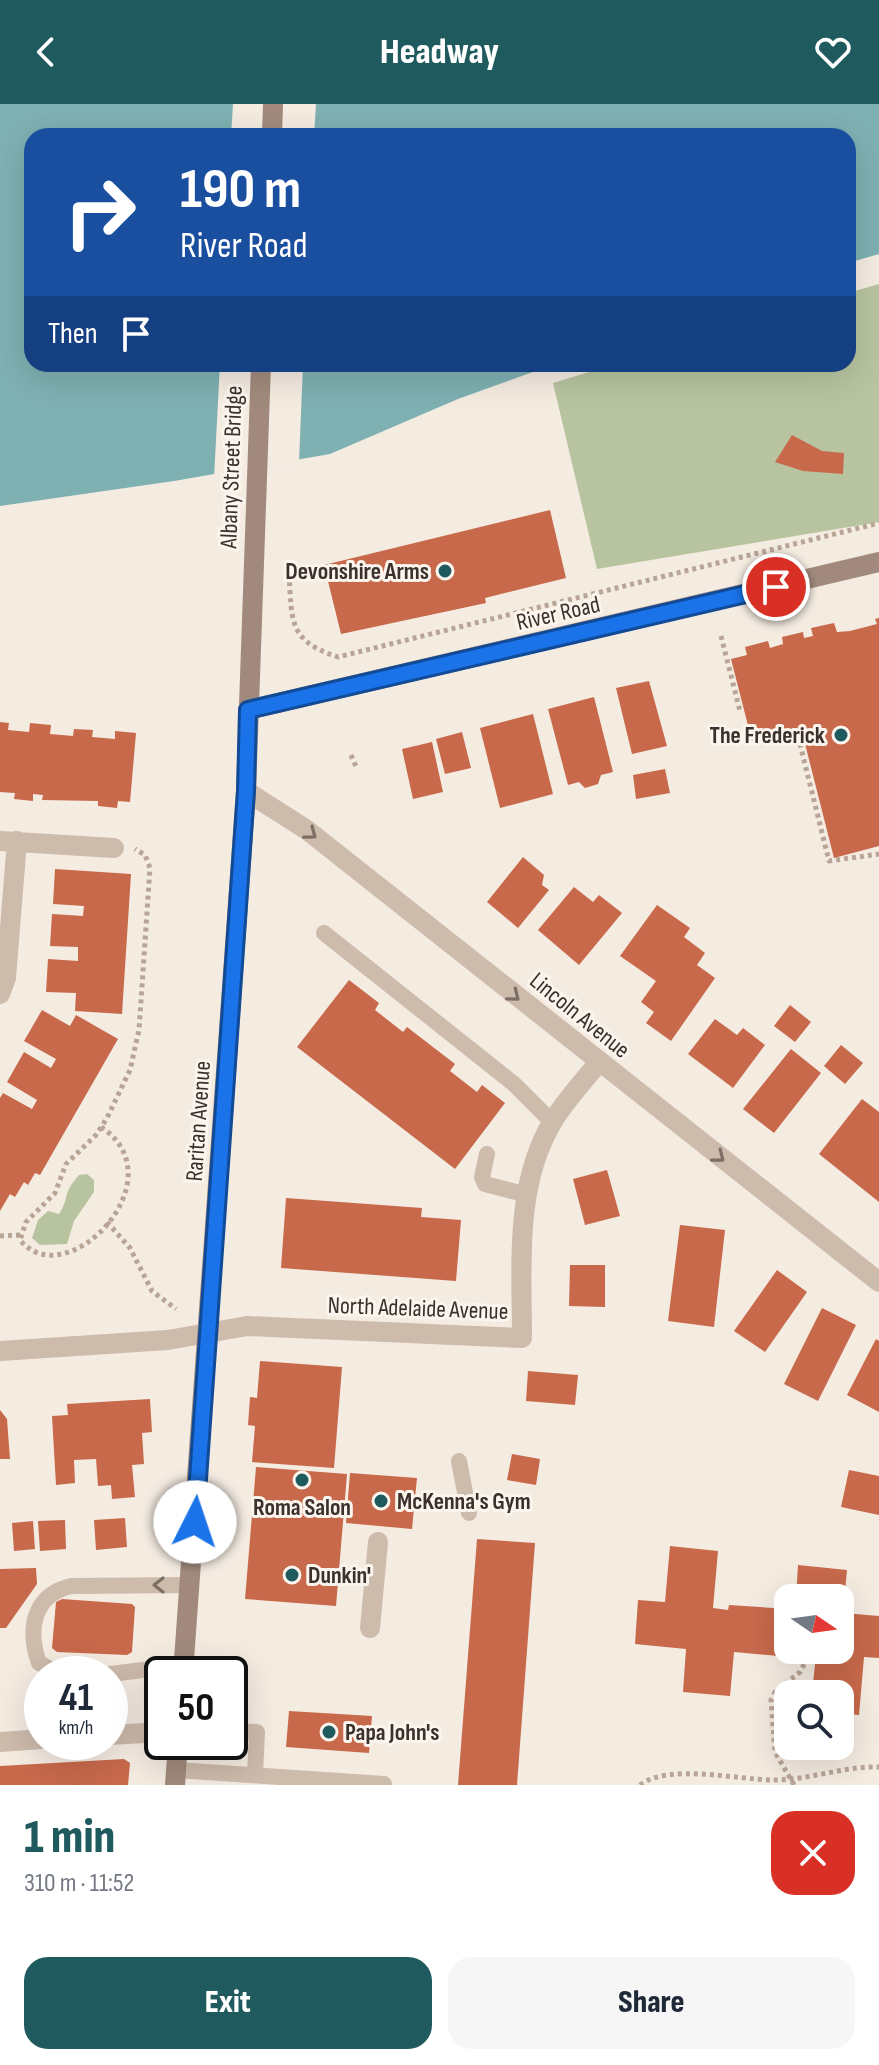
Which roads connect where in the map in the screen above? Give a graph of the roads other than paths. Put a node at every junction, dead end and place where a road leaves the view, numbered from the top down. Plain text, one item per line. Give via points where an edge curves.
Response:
1 (273, 104) edge
2 (272, 128) edge
3 (261, 372) edge
4 (879, 562) edge
5 (253, 572) joint
6 (248, 710) junction
7 (246, 791) junction
8 (9, 841) edge
9 (114, 848) road end
10 (324, 933) dead end
11 (0, 994) edge
12 (598, 1063) junction
13 (552, 1122) junction
14 (487, 1154) dead end
15 (528, 1195) junction
16 (879, 1282) edge
17 (209, 1332) junction
18 (0, 1351) edge
19 (459, 1461) dead end
20 (469, 1513) dead end
21 (378, 1542) dead end
22 (190, 1585) junction
23 (370, 1628) dead end
24 (37, 1656) edge
25 (185, 1656) edge
26 (248, 1732) edge
27 (24, 1740) edge
28 (0, 1742) edge
29 (255, 1774) junction
30 (175, 1778) edge
31 (384, 1784) edge

1 - 2 main road
3 - 5 main road, Albany Street Bridge
4 - 6 main road, River Road
5 - 6 main road, Raritan Avenue
6 - 7 main road, Raritan Avenue
7 -> 12 street, Lincoln Avenue via 307,830
7 - 17 main road, Raritan Avenue
8 - 9 street
8 - 11 street via 6,978
10 - 13 lane via 514,1084
12 - 13 street, North Adelaide Avenue
12 -> 16 street, Lincoln Avenue
13 - 15 street, North Adelaide Avenue
14 - 15 lane via 485,1184
15 - 17 street, North Adelaide Avenue via 522,1227 522,1338 247,1326
17 - 18 street via 168,1340
17 - 22 main road, Raritan Avenue
19 - 20 lane
21 - 23 street
22 -> 24 lane via 56,1589 44,1598 34,1618
22 - 25 main road, Raritan Avenue
26 - 29 lane via 257,1732
27 - 28 street
29 - 30 lane
29 - 31 lane

